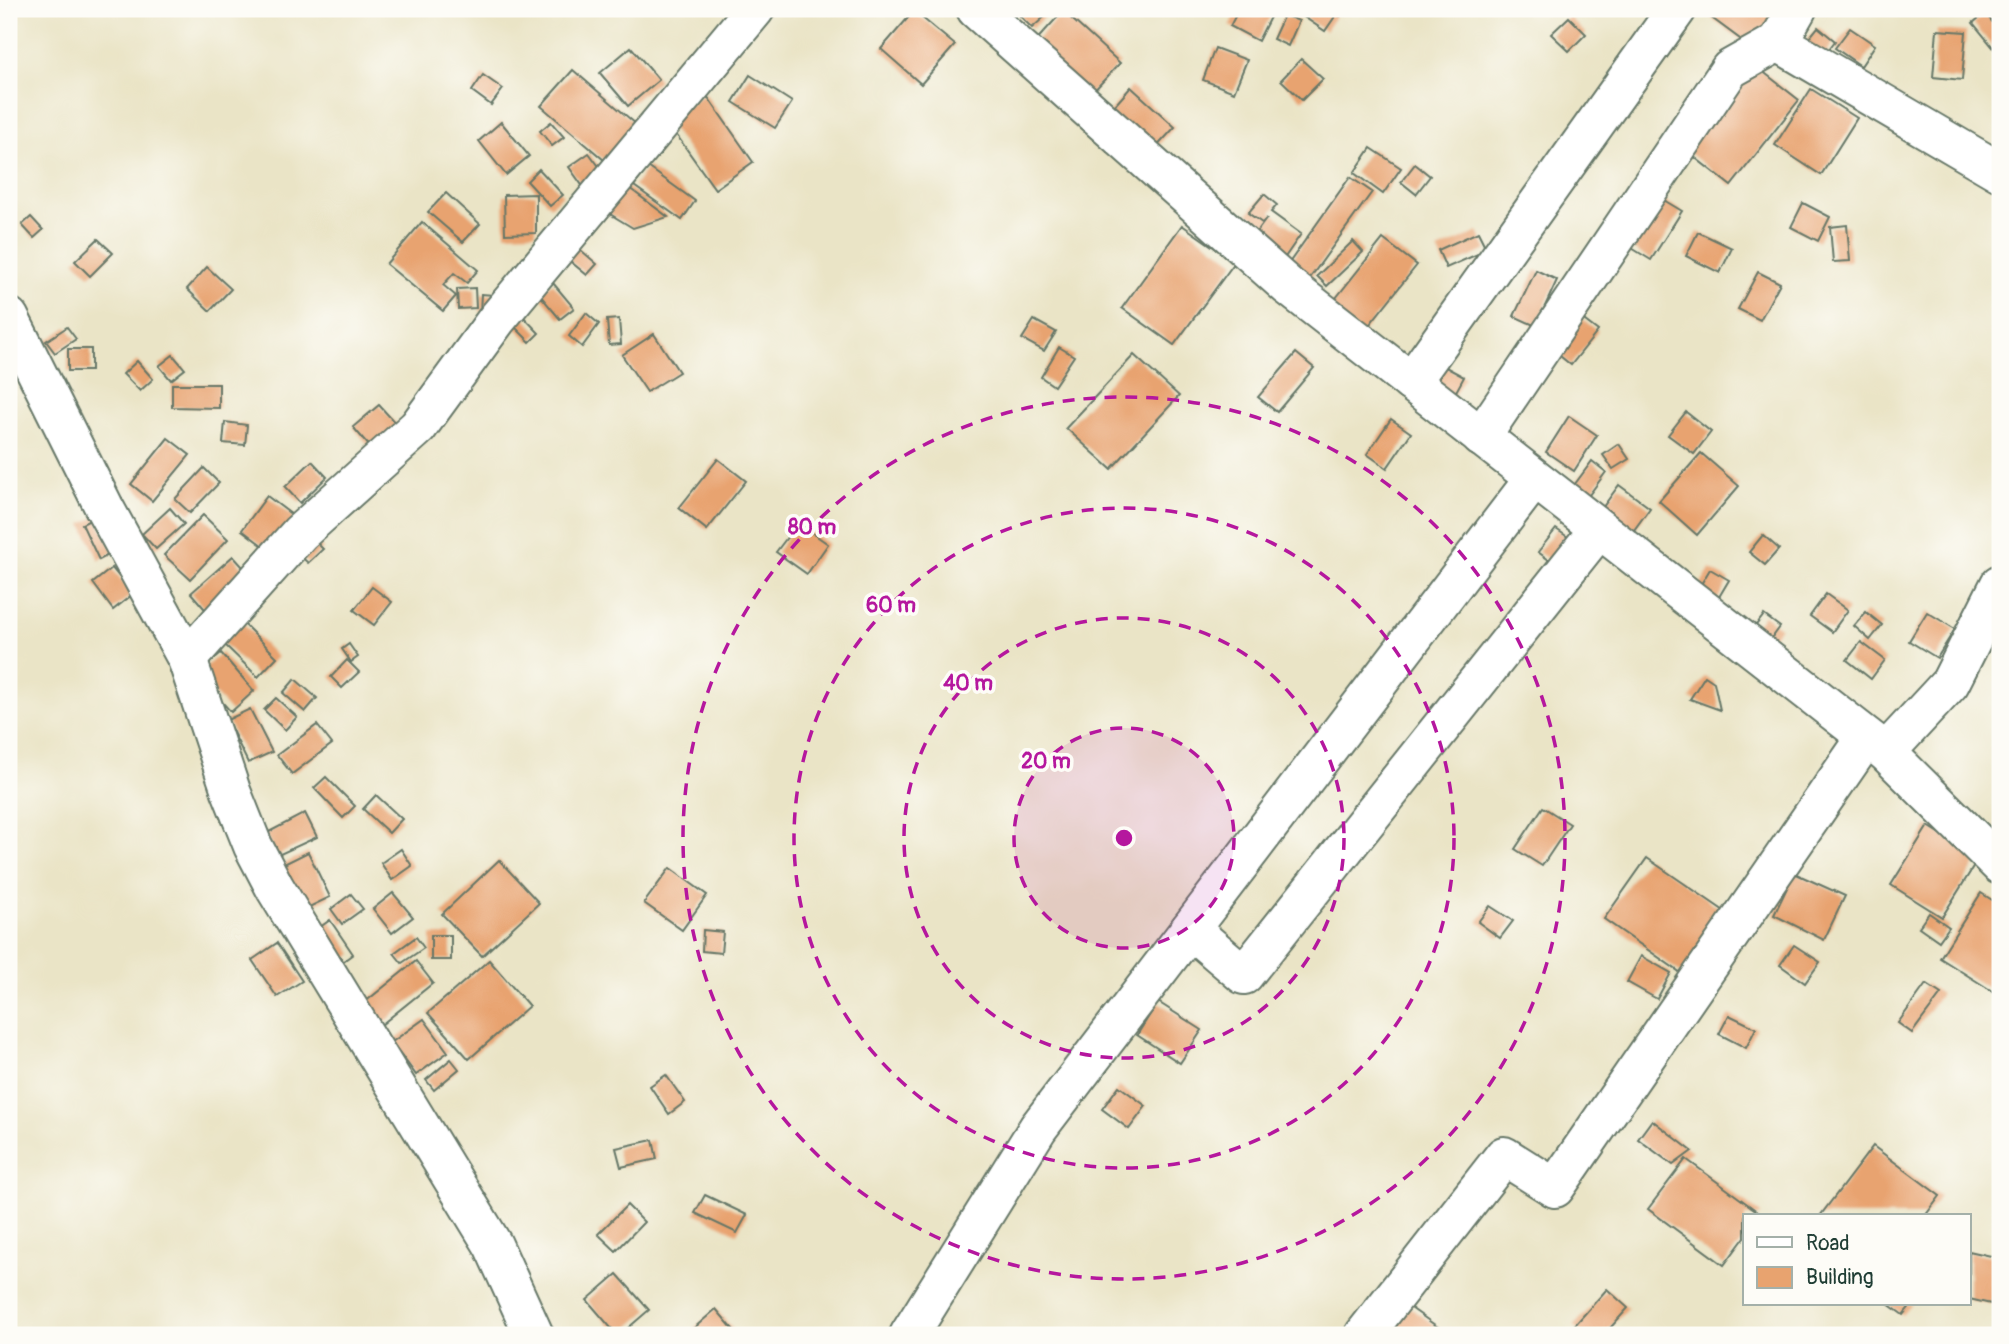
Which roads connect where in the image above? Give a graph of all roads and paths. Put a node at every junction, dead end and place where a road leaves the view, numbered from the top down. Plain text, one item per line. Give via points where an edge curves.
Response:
1 (755, 9) edge
2 (976, 9) edge
3 (1677, 9) edge
4 (1797, 9) edge
5 (1778, 42) junction
6 (2000, 172) edge
7 (9, 317) edge
8 (1411, 382) junction
9 (1481, 437) junction
10 (1534, 478) junction
11 (1598, 528) junction
12 (2000, 584) edge
13 (187, 659) junction
14 (1876, 745) junction
15 (2000, 865) edge
16 (1190, 929) junction
17 (534, 1335) edge
18 (909, 1335) edge
19 (1364, 1335) edge

1 - 13 street via 497,319 418,427 300,533
2 - 8 street via 1288,286
3 - 8 street
4 - 5 street
5 - 6 street
5 - 9 street via 1730,69
7 - 13 street
8 - 9 street
9 - 10 street
10 - 11 street
10 - 16 street
11 - 14 street
11 - 16 street via 1244,975
12 - 14 street via 1950,684
13 - 17 street via 253,846 493,1245
14 - 15 street
14 - 19 street via 1555,1188 1504,1156
16 - 18 street via 1038,1128

